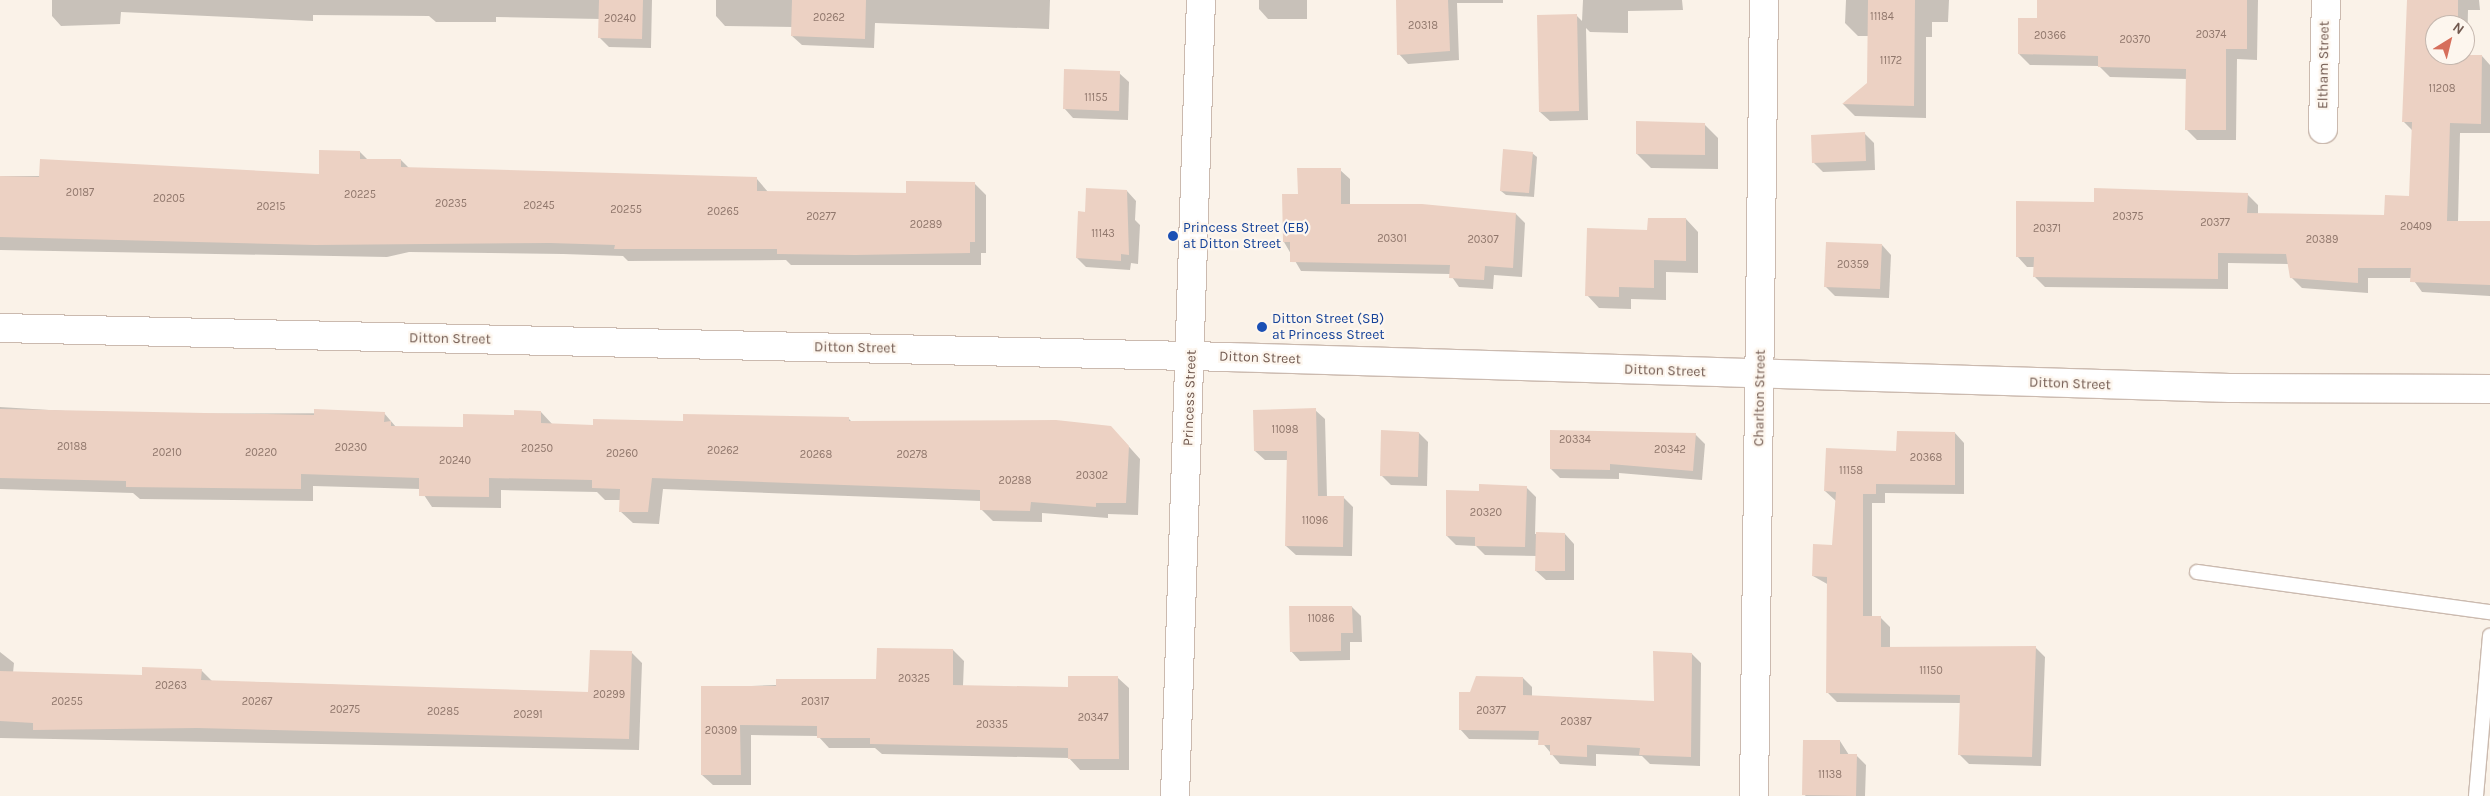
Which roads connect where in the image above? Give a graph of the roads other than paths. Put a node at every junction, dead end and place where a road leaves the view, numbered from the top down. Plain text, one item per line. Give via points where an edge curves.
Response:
1 (1202, 0) edge
2 (1764, 0) edge
3 (2326, 0) edge
4 (2323, 129) dead end
5 (0, 328) edge
6 (1191, 356) junction
7 (1760, 374) junction
8 (2490, 389) edge
9 (2197, 572) dead end
10 (2490, 612) edge
11 (2490, 636) edge
12 (1175, 796) edge
13 (1754, 796) edge
14 (2476, 796) edge

1 - 6 street, Princess Street
2 - 7 street, Charlton Street
3 - 4 street, Eltham Street
5 - 6 street, Ditton Street
6 - 7 street, Ditton Street
6 - 12 street, Princess Street
7 - 8 street, Ditton Street via 2230,388
7 - 13 street, Charlton Street
9 - 10 lane
11 - 14 lane

